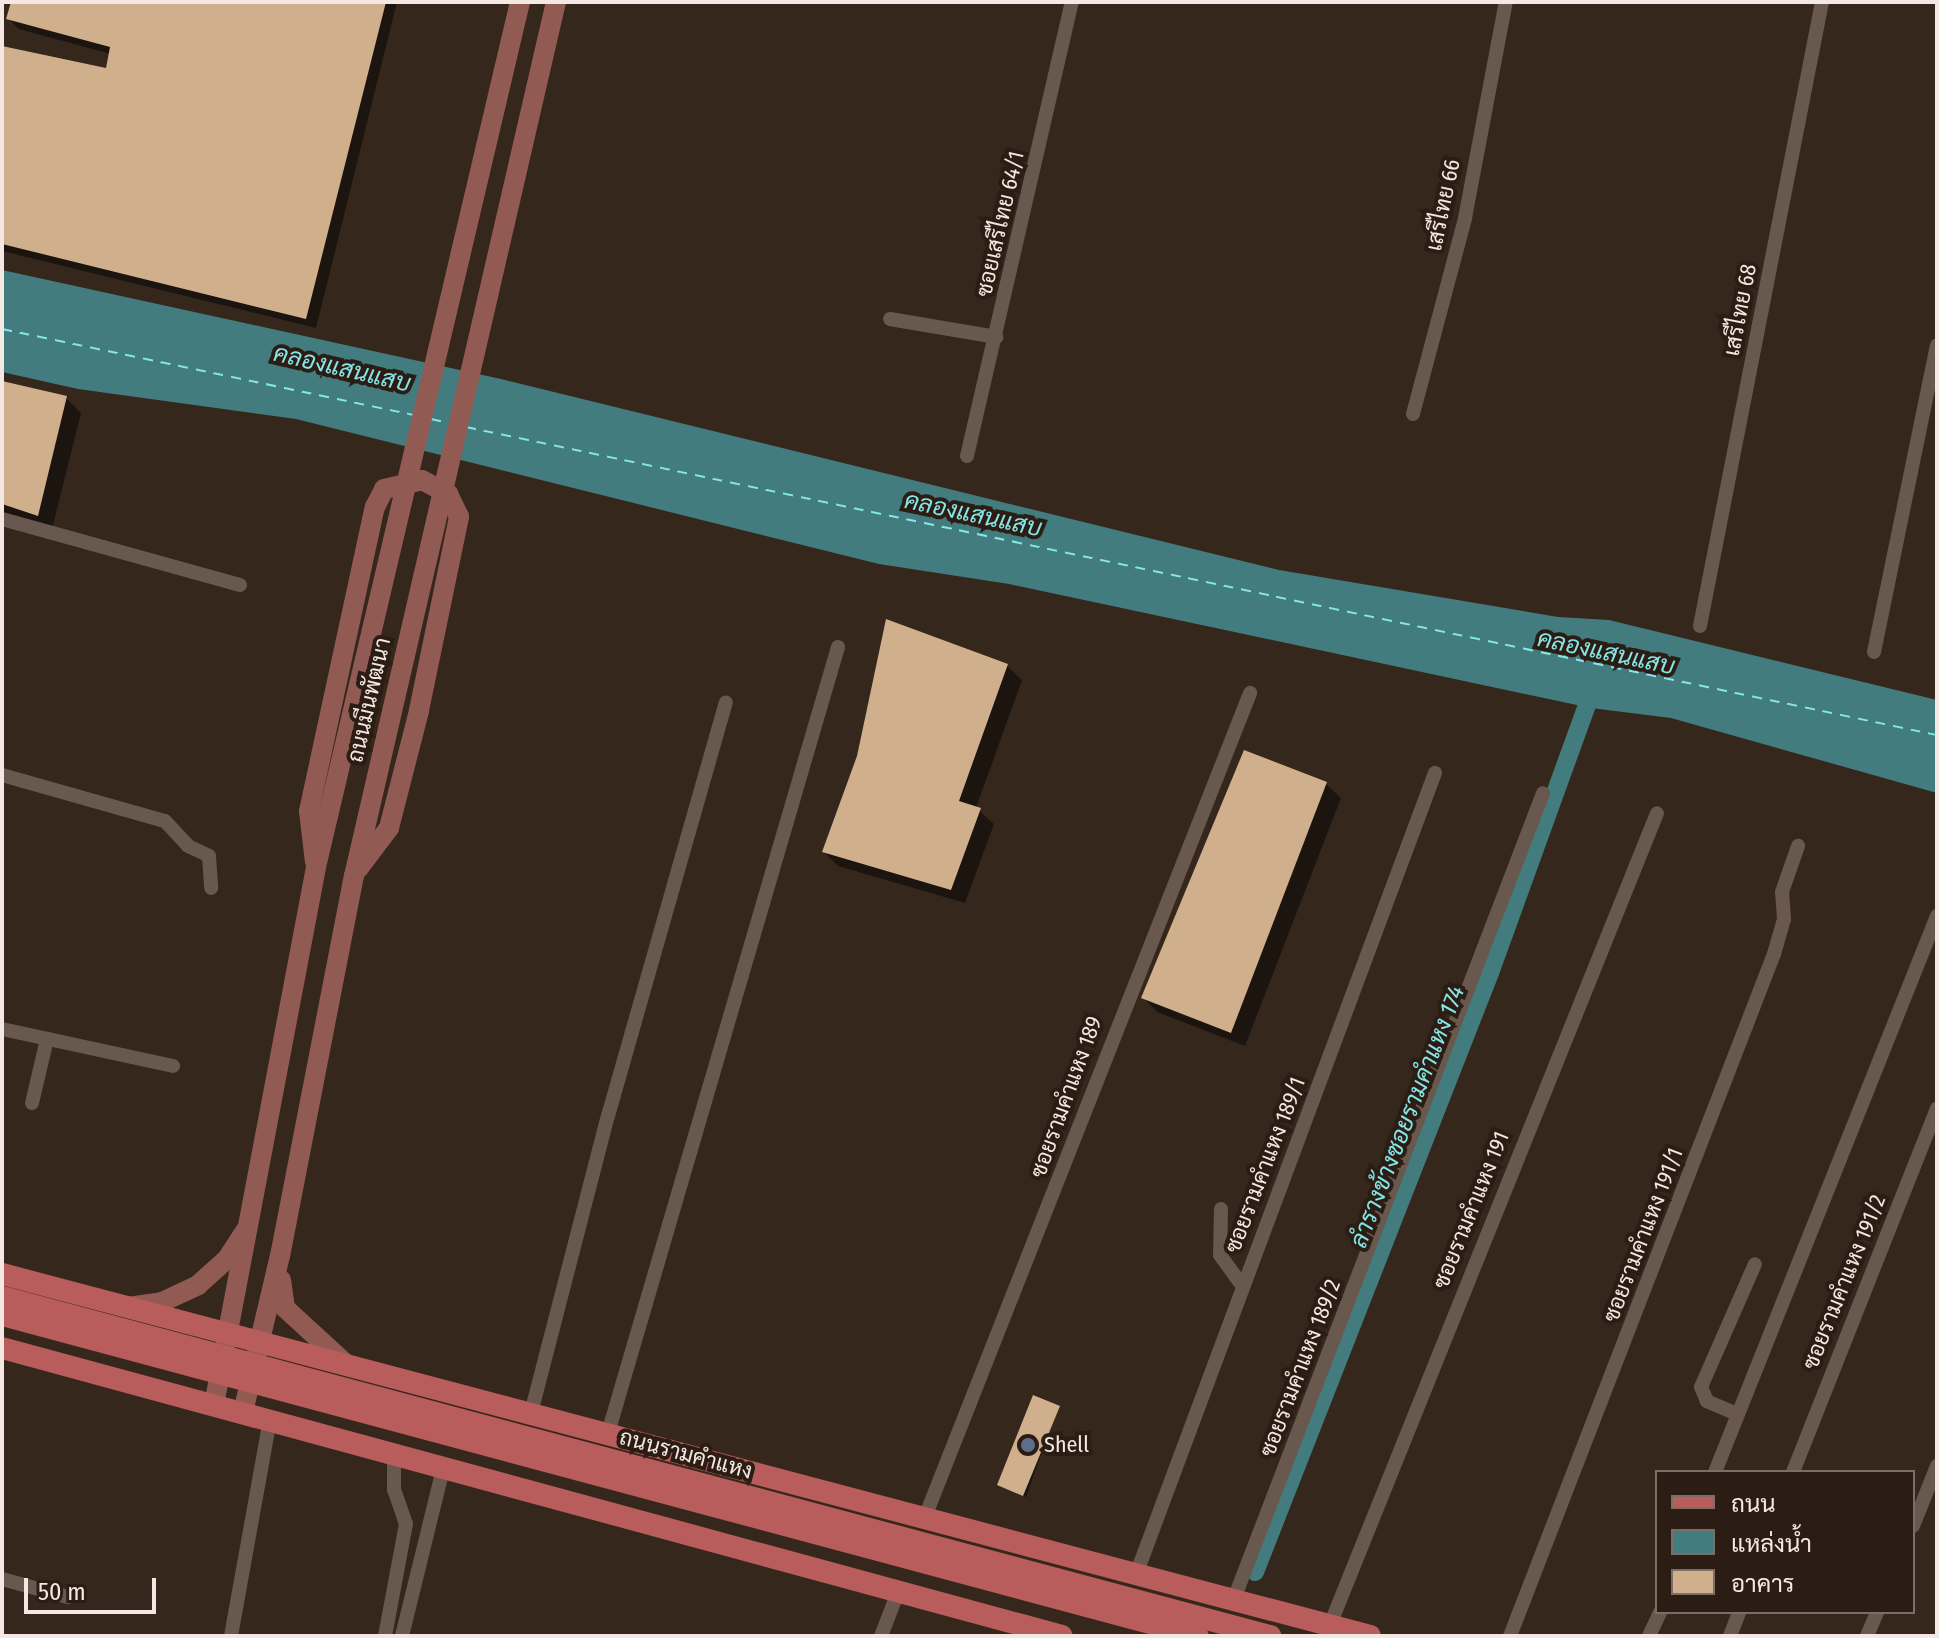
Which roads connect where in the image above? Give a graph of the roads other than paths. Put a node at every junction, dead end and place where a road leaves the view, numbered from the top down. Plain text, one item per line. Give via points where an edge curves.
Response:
1 (520, 2) edge
2 (556, 2) edge
3 (1072, 2) edge
4 (1506, 2) edge
5 (1822, 2) edge
6 (890, 319) dead end
7 (996, 337) junction
8 (1937, 345) edge
9 (1413, 414) dead end
10 (967, 456) dead end
11 (2, 519) edge
12 (240, 585) dead end
13 (1700, 626) dead end
14 (838, 647) dead end
15 (1874, 652) dead end
16 (1250, 693) dead end
17 (726, 703) dead end
18 (1435, 773) dead end
19 (2, 775) edge
20 (1543, 793) dead end
21 (1657, 813) dead end
22 (1798, 846) dead end
23 (316, 867) junction
24 (354, 876) junction
25 (211, 888) dead end
26 (1937, 916) edge
27 (2, 1029) edge
28 (47, 1039) junction
29 (173, 1066) dead end
30 (32, 1103) dead end
31 (1937, 1109) edge
32 (1221, 1209) dead end
33 (250, 1224) junction
34 (280, 1256) junction
35 (1755, 1264) dead end
36 (2, 1274) edge
37 (42, 1285) junction
38 (1243, 1287) junction
39 (2, 1297) edge
40 (128, 1307) junction
41 (2, 1315) edge
42 (231, 1334) junction
43 (262, 1342) junction
44 (12, 1350) edge
45 (346, 1364) junction
46 (450, 1392) junction
47 (214, 1405) junction
48 (243, 1412) junction
49 (531, 1413) junction
50 (1737, 1414) junction
51 (270, 1420) junction
52 (608, 1433) junction
53 (394, 1455) junction
54 (435, 1466) junction
55 (1937, 1466) edge
56 (1716, 1470) edge
57 (1794, 1470) edge
58 (925, 1517) junction
59 (1915, 1521) edge
60 (1137, 1572) junction
61 (2, 1579) edge
62 (1038, 1582) junction
63 (898, 1592) junction
64 (68, 1597) dead end
65 (1234, 1599) junction
66 (1659, 1614) edge
67 (1738, 1614) edge
68 (1876, 1614) edge
69 (1330, 1625) junction
70 (231, 1636) edge
71 (385, 1636) edge
72 (402, 1636) edge
73 (881, 1636) edge
74 (1062, 1636) edge
75 (1198, 1636) edge
76 (1270, 1636) edge
77 (1370, 1636) edge
78 (1510, 1636) edge
79 (1649, 1636) edge
80 (1730, 1636) edge
81 (1867, 1636) edge

1 - 23 street, ถนนมีนพัฒนา via 377,626
2 - 24 street, ถนนมีนพัฒนา
3 - 7 street, ซอยเสรีไทย 64/1
4 - 9 street, เสรีไทย 66 via 1465,218
5 - 13 street, เสรีไทย 68
6 - 7 street
7 - 10 street, ซอยเสรีไทย 64/1
8 - 15 street
11 - 12 street
14 - 52 street
16 - 58 street, ซอยรามคำแหง 189
17 - 49 street via 608,1116
18 - 38 street, ซอยรามคำแหง 189/1
19 - 25 street via 165,821 188,846 209,856
20 - 65 street, ซอยรามคำแหง 189/2
21 - 69 street, ซอยรามคำแหง 191
22 - 78 street, ซอยรามคำแหง 191/1 via 1782,892 1784,919 1774,954
23 - 24 street via 309,811 375,507 384,489 422,480 448,494 459,517 389,828
23 - 33 street, ถนนมีนพัฒนา
24 - 34 street, ถนนมีนพัฒนา
26 - 50 street
27 - 28 street
28 - 29 street
28 - 30 street
31 - 57 street, ซอยรามคำแหง 191/2
32 - 38 street via 1220,1255
33 - 40 street via 227,1259 198,1285 162,1302
33 - 42 street, ถนนมีนพัฒนา
34 - 43 street, ถนนมีนพัฒนา
34 - 45 street via 285,1308
35 - 50 street via 1701,1387 1707,1401
36 - 37 main road, ถนนรามคำแหง
37 - 40 main road, ถนนรามคำแหง
37 - 44 main road via 65,1309 69,1332 55,1351
38 - 60 street, ซอยรามคำแหง 189/1
39 - 62 main road, ถนนรามคำแหง
40 - 42 main road, ถนนรามคำแหง
41 - 62 main road, ถนนรามคำแหง
42 - 43 main road, ถนนรามคำแหง
42 - 47 street, ถนนมีนพัฒนา
43 - 45 main road, ถนนรามคำแหง
43 - 48 street, ถนนมีนพัฒนา
44 - 47 main road
45 - 46 main road, ถนนรามคำแหง
46 - 49 main road, ถนนรามคำแหง
46 - 54 main road via 419,1402 405,1424 408,1453
47 - 48 main road
48 - 51 main road
49 - 52 main road, ถนนรามคำแหง
50 - 56 street
51 - 53 main road
51 - 70 street
52 - 58 main road, ถนนรามคำแหง
53 - 54 main road
53 - 71 street via 394,1490 406,1524
54 - 63 main road
54 - 72 street
55 - 59 street
58 - 60 main road, ถนนรามคำแหง
60 - 65 main road, ถนนรามคำแหง
61 - 64 street
62 - 75 main road, ถนนรามคำแหง
62 - 76 main road, ถนนรามคำแหง
63 - 73 street
63 - 74 main road
65 - 69 main road, ถนนรามคำแหง
66 - 79 street
67 - 80 street
68 - 81 street
69 - 77 main road, ถนนรามคำแหง

